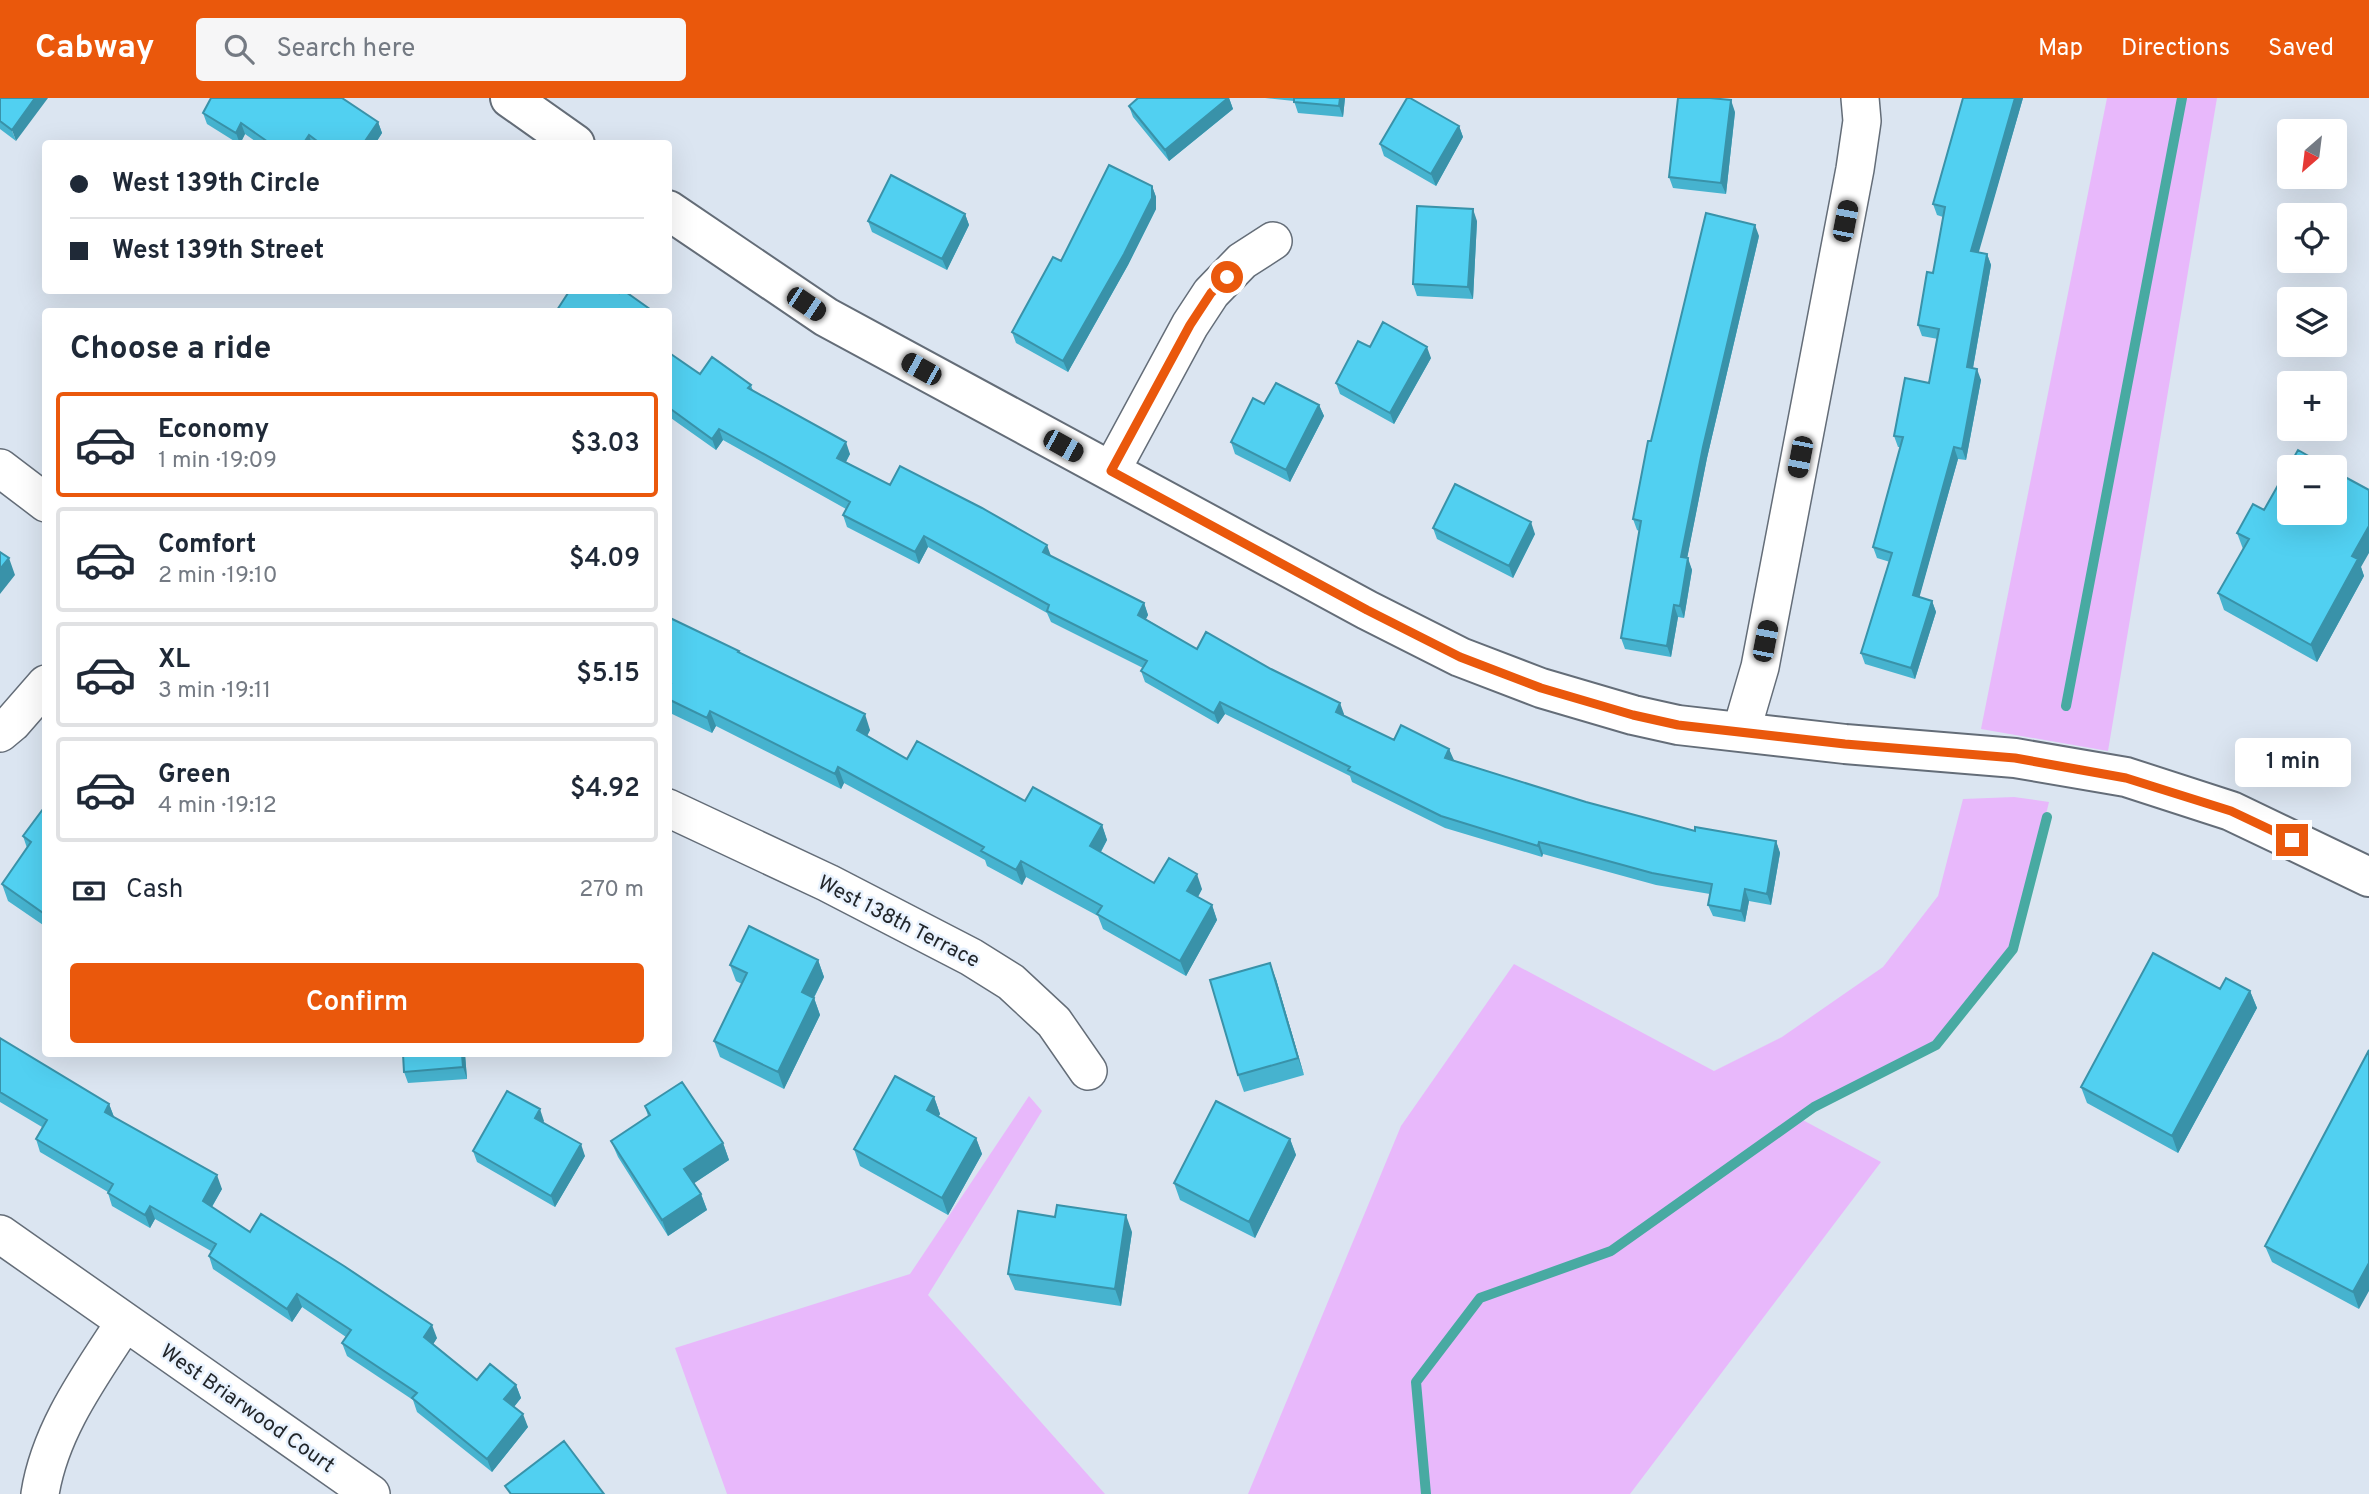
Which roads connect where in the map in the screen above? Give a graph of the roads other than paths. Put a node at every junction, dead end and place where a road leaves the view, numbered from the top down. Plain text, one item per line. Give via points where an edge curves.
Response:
1 (510, 98) edge
2 (1860, 98) edge
3 (569, 140) edge
4 (672, 213) edge
5 (1273, 241) dead end
6 (0, 468) edge
7 (1111, 471) junction
8 (42, 500) edge
9 (42, 689) edge
10 (0, 733) edge
11 (1741, 733) junction
12 (672, 818) edge
13 (2369, 877) edge
14 (1088, 1071) dead end
15 (0, 1234) edge
16 (125, 1322) junction
17 (40, 1494) edge
18 (371, 1494) edge

1 - 3 street
2 - 11 street via 1862,121 1852,182 1760,667
4 - 7 street via 827,317
5 - 7 street via 1242,261 1211,293
6 - 8 street
7 - 11 street via 1460,657 1541,688 1633,715
9 - 10 street
11 - 13 street via 2015,758 2126,778 2231,811
12 - 14 street, West 138th Terrace via 828,883 1001,975 1054,1022
15 - 16 street, West Briarwood Court
16 - 17 street via 75,1399 43,1474
16 - 18 street, West Briarwood Court

